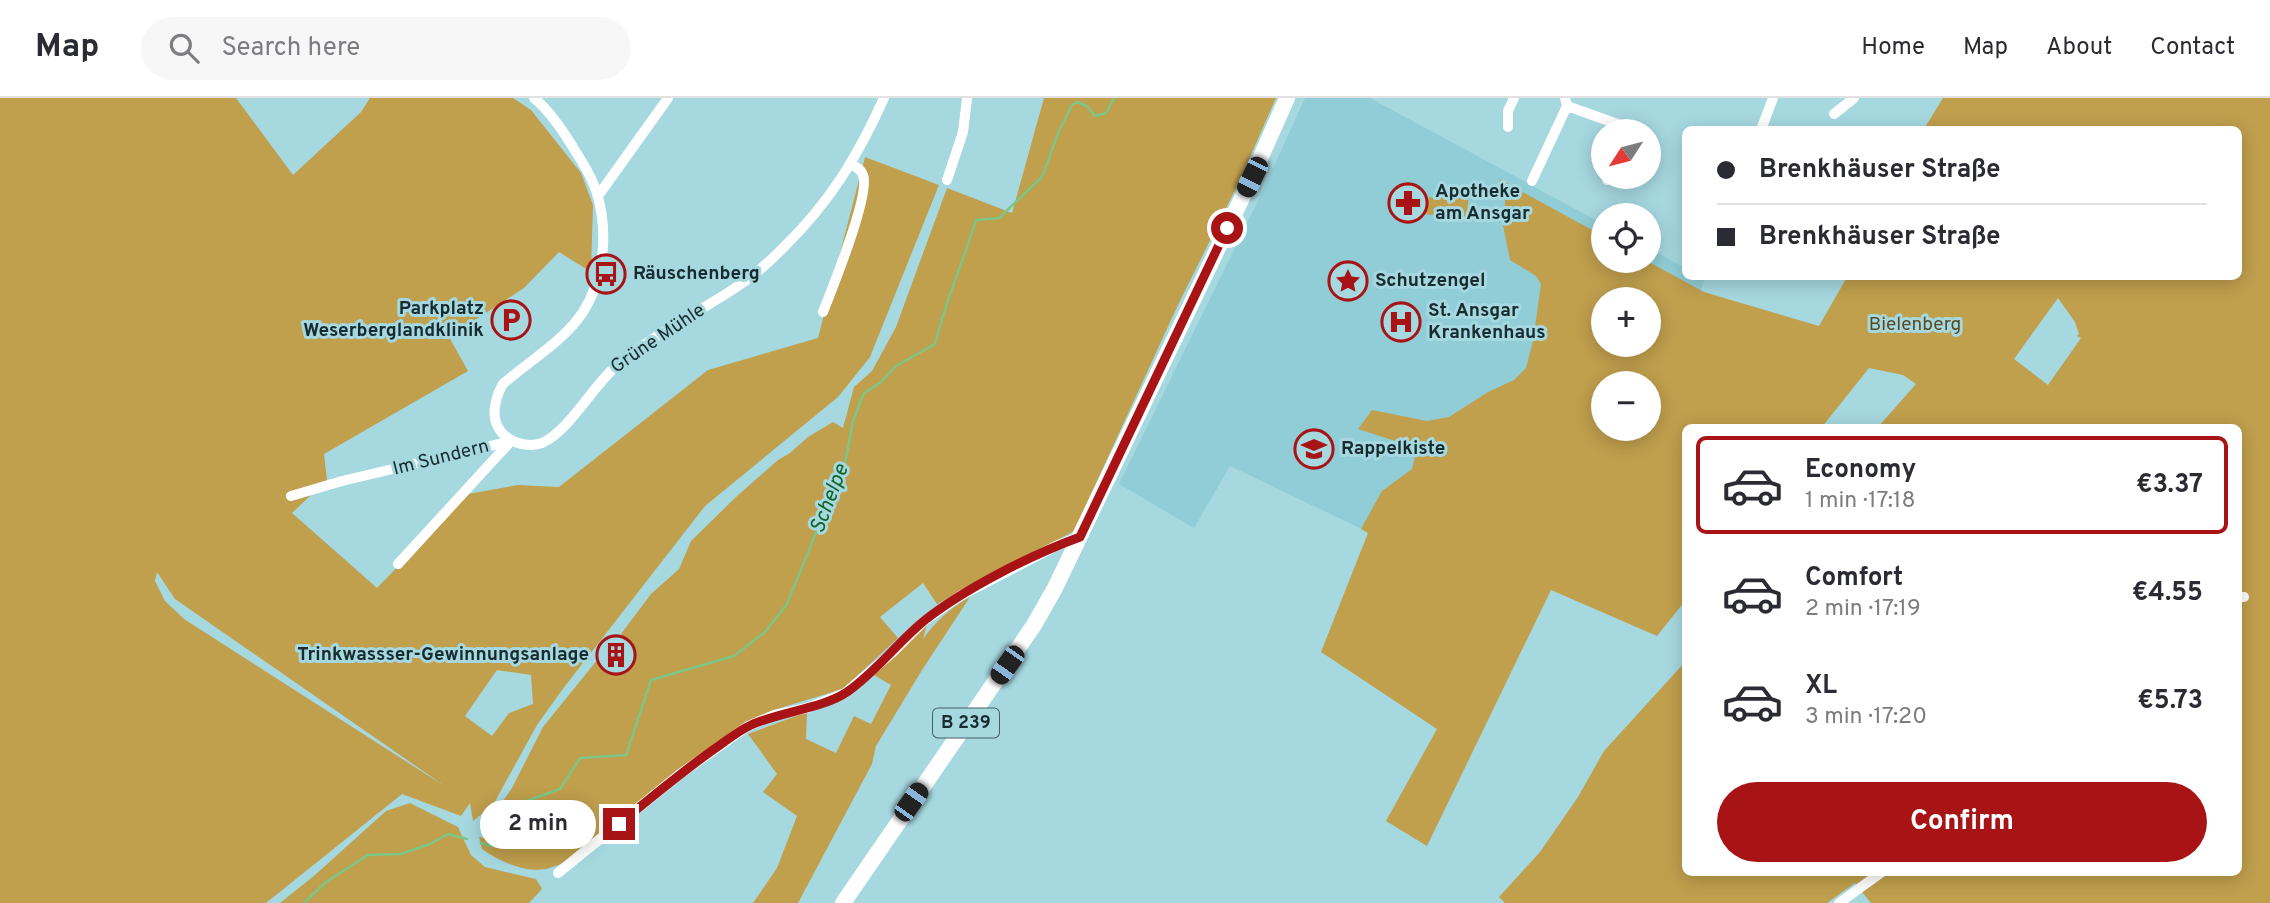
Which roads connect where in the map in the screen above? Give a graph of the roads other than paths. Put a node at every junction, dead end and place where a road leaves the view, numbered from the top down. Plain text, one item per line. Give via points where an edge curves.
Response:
1 (534, 98) edge
2 (668, 98) edge
3 (884, 98) edge
4 (967, 98) edge
5 (1287, 98) edge
6 (1514, 98) edge
7 (1773, 98) edge
8 (1854, 98) edge
9 (1566, 102) edge
10 (1834, 114) dead end
11 (1607, 119) edge
12 (1762, 126) edge
13 (1507, 127) dead end
14 (850, 164) junction
15 (947, 180) dead end
16 (1532, 181) dead end
17 (598, 195) junction
18 (823, 312) dead end
19 (511, 441) junction
20 (291, 496) dead end
21 (1080, 537) junction
22 (398, 565) dead end
23 (558, 873) dead end
24 (1876, 876) edge
25 (843, 903) edge
26 (1839, 903) edge

1 - 17 street via 561,129
2 - 17 street
3 - 14 street, Grüne Mühle
4 - 15 street via 963,132
5 - 21 main road, B 239
6 - 13 street
7 - 12 street
8 - 10 street
9 - 11 street
9 - 16 street
14 - 18 street via 864,176 864,187
14 - 19 street, Grüne Mühle via 833,193 802,229 757,272 624,359 560,430 541,443
17 - 19 street via 604,238 598,275 583,311 498,392 496,425
19 - 20 street, Im Sundern
19 - 22 street, Im Sundern
21 - 23 street via 960,596 924,621 845,693 748,726 680,774
21 - 25 main road, B 239 via 1034,625
24 - 26 street

